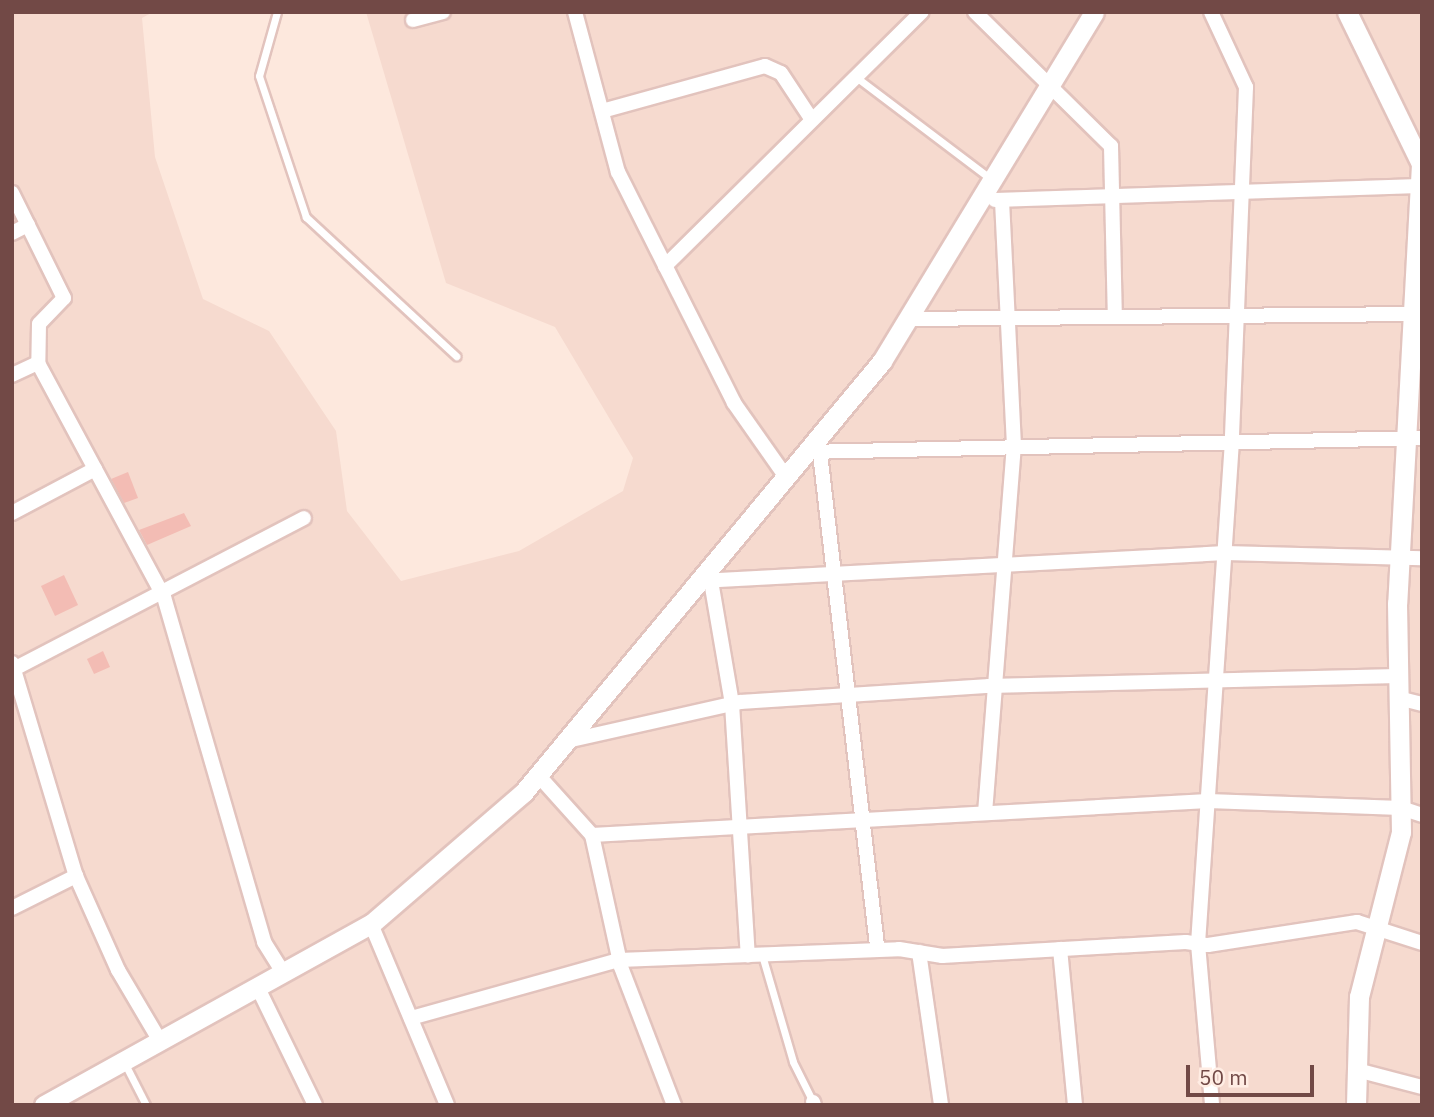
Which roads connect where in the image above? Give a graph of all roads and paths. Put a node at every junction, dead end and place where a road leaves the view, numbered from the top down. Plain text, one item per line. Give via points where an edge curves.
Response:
1 (277, 12) edge
2 (443, 12) edge
3 (575, 12) edge
4 (922, 12) edge
5 (975, 12) edge
6 (1094, 12) edge
7 (1211, 12) edge
8 (1347, 12) edge
9 (413, 20) dead end
10 (856, 77) junction
11 (1047, 88) junction
12 (602, 111) junction
13 (812, 120) junction
14 (1422, 164) edge
15 (992, 180) junction
16 (1420, 186) edge
17 (1242, 192) junction
18 (12, 193) edge
19 (1112, 196) junction
20 (1002, 200) junction
21 (979, 201) junction
22 (1420, 213) edge
23 (28, 225) junction
24 (12, 233) edge
25 (665, 266) junction
26 (1417, 314) edge
27 (1237, 315) junction
28 (1008, 317) junction
29 (1115, 317) junction
30 (907, 318) junction
31 (456, 356) dead end
32 (38, 363) junction
33 (12, 375) edge
34 (1414, 437) edge
35 (1232, 441) junction
36 (1014, 446) junction
37 (814, 452) junction
38 (95, 469) junction
39 (786, 477) junction
40 (12, 513) edge
41 (304, 518) dead end
42 (1224, 553) junction
43 (1399, 555) junction
44 (1422, 558) edge
45 (1005, 565) junction
46 (834, 574) junction
47 (706, 581) junction
48 (161, 593) junction
49 (13, 667) edge
50 (1398, 676) junction
51 (1216, 680) junction
52 (995, 685) junction
53 (848, 695) junction
54 (1398, 698) junction
55 (732, 704) junction
56 (1422, 704) edge
57 (567, 740) junction
58 (538, 775) junction
59 (1208, 801) junction
60 (1401, 808) junction
61 (985, 813) junction
62 (1422, 815) edge
63 (862, 820) junction
64 (740, 827) junction
65 (592, 835) junction
66 (76, 876) junction
67 (12, 908) edge
68 (371, 924) junction
69 (1376, 932) junction
70 (1422, 943) edge
71 (1198, 944) junction
72 (877, 949) junction
73 (1060, 949) junction
74 (919, 952) junction
75 (755, 954) junction
76 (619, 960) junction
77 (284, 974) junction
78 (258, 988) junction
79 (411, 1018) junction
80 (160, 1041) junction
81 (123, 1061) junction
82 (1357, 1070) junction
83 (1422, 1087) edge
84 (814, 1103) edge
85 (44, 1105) edge
86 (146, 1105) edge
87 (315, 1105) edge
88 (447, 1105) edge
89 (674, 1105) edge
90 (941, 1105) edge
91 (1075, 1105) edge
92 (1212, 1105) edge
93 (1356, 1105) edge

1 - 31 lane via 259,76 306,217
2 - 9 street
3 - 12 street
4 - 10 street
5 - 11 street
6 - 11 street
7 - 17 street via 1247,88
8 - 14 street
10 - 13 street
10 - 15 lane
11 - 15 street
11 - 19 street via 1111,146
12 - 13 street via 765,66 781,73
12 - 25 street via 618,172
13 - 25 street
14 - 16 street
15 - 21 street
16 - 17 street
16 - 22 street
17 - 19 street
17 - 27 street
18 - 23 street
19 - 20 street
19 - 29 street
20 - 21 street
20 - 28 street
21 - 30 street
22 - 26 street
23 - 24 street
23 - 32 street via 64,298 39,324
25 - 39 street via 734,403
26 - 27 street
26 - 34 street
27 - 29 street
27 - 35 street
28 - 29 street
28 - 30 street
28 - 36 street
30 - 37 street via 882,361
32 - 33 street
32 - 38 street
34 - 35 street
34 - 43 street
35 - 36 street
35 - 42 street
36 - 37 street
36 - 45 street
37 - 39 street
37 - 46 street
38 - 40 street
38 - 48 street
39 - 47 street
41 - 48 street
42 - 43 street
42 - 45 street
42 - 51 street
43 - 44 street
43 - 50 street
45 - 46 street
45 - 52 street
46 - 47 street
46 - 53 street
47 - 55 street
47 - 57 street
48 - 49 street
48 - 77 street via 264,942
49 - 66 street
50 - 51 street
50 - 54 street
51 - 52 street
51 - 59 street
52 - 53 street
52 - 61 street
53 - 55 street
53 - 63 street
54 - 56 street
54 - 60 street
55 - 57 street
55 - 64 street
57 - 58 street
58 - 65 street
58 - 68 street
59 - 60 street
59 - 61 street
59 - 71 street
60 - 62 street
60 - 69 street via 1401,832
61 - 63 street
63 - 64 street
63 - 72 street
64 - 65 street
64 - 75 street
65 - 76 street
66 - 67 street
66 - 80 street via 118,970
68 - 77 street
68 - 79 street
69 - 70 street
69 - 71 street via 1357,922
69 - 82 street via 1359,997
71 - 73 street
71 - 92 street
72 - 74 street
72 - 75 street
73 - 74 street via 943,956
73 - 91 street
74 - 90 street
75 - 76 street
75 - 84 lane via 793,1062
76 - 79 street
76 - 89 street
77 - 78 street
78 - 80 street
78 - 87 street
79 - 88 street
80 - 81 street
81 - 85 street
81 - 86 lane
82 - 83 street
82 - 93 street

